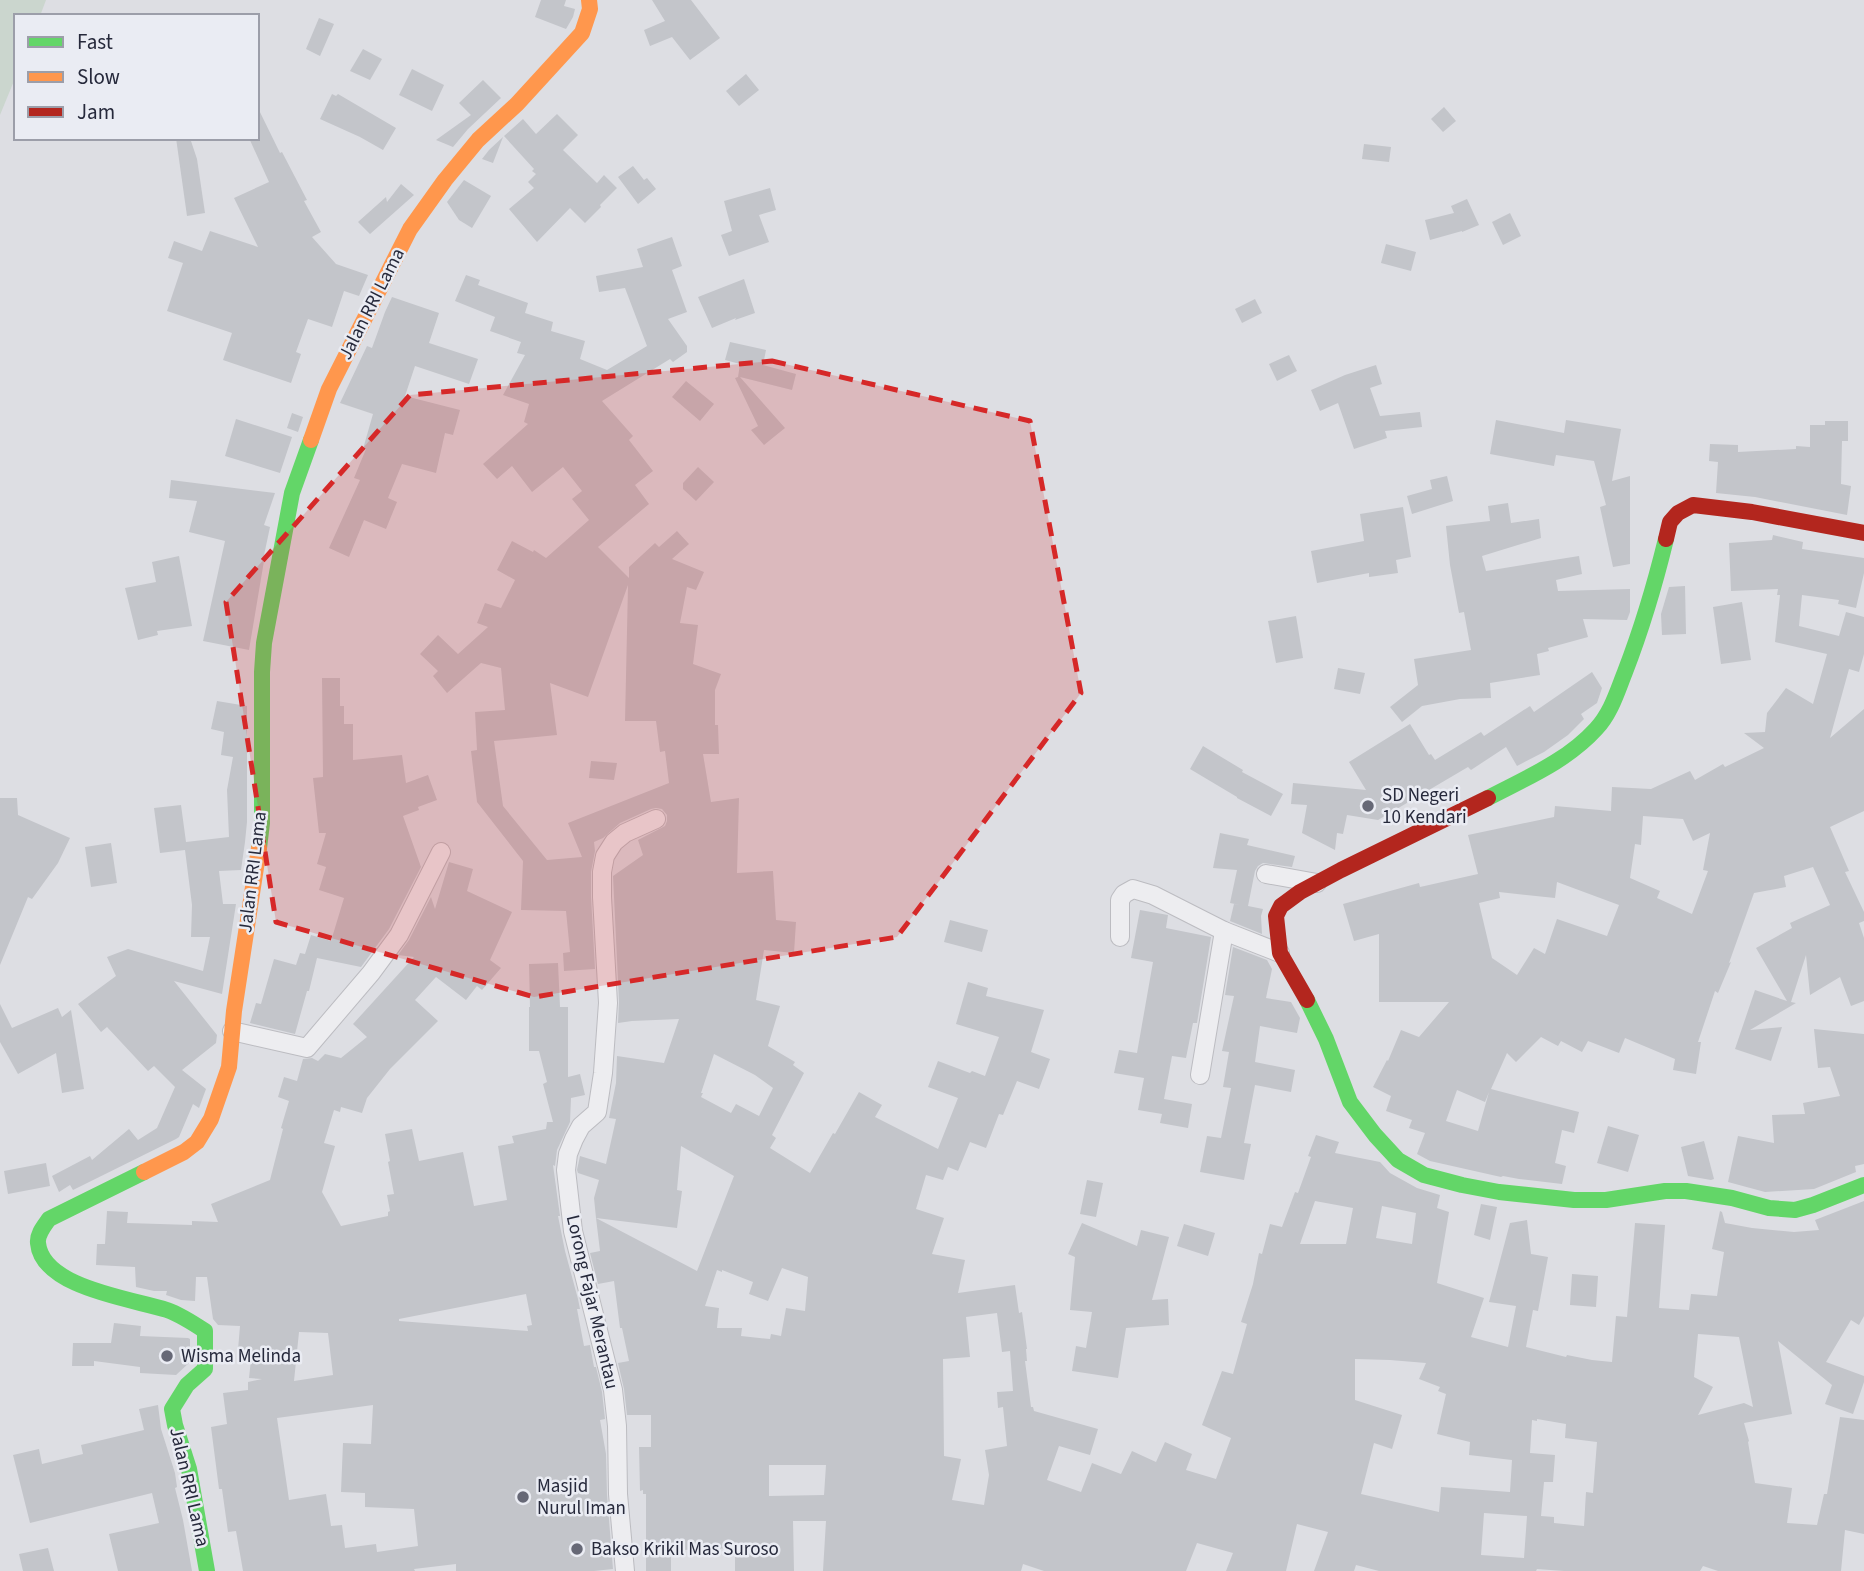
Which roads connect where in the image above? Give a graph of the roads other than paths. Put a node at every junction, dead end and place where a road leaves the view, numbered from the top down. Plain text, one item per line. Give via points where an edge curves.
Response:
1 (589, 0) edge
2 (1864, 533) edge
3 (656, 819) dead end
4 (441, 852) dead end
5 (1266, 874) dead end
6 (1317, 883) junction
7 (1224, 931) junction
8 (1120, 937) dead end
9 (1280, 953) junction
10 (232, 1031) junction
11 (1200, 1075) dead end
12 (1864, 1185) edge
13 (207, 1571) edge
14 (625, 1571) edge

1 - 10 street, Jalan RRI Lama via 582,33 478,140 410,229 329,389 299,471 264,643 262,823
2 - 6 street via 1693,505 1678,513 1670,522 1634,648 1610,710 1597,728 1552,765
3 - 14 street, Lorong Fajar Merantau via 625,833 605,856 602,897 608,1003 603,1073 597,1112 574,1139 566,1170 573,1231 613,1390
4 - 10 street via 399,935 307,1048
5 - 6 street
6 - 9 street via 1281,906 1276,916
7 - 8 street via 1133,889 1120,901
7 - 9 street
7 - 11 street
9 - 12 street via 1326,1039 1350,1102 1398,1160 1424,1175 1487,1190 1574,1200 1665,1191 1795,1210
10 - 13 street, Jalan RRI Lama via 222,1090 197,1142 49,1219 37,1242 47,1266 76,1283 170,1311 205,1331 205,1369 187,1385 173,1409 190,1469

